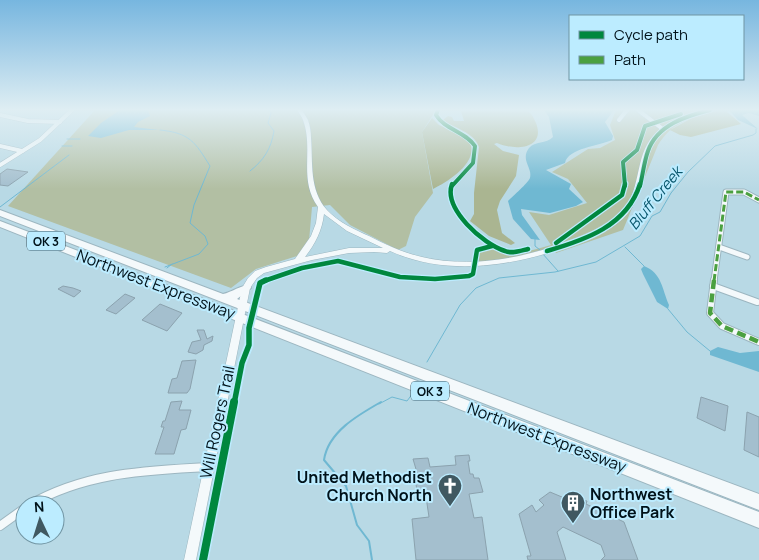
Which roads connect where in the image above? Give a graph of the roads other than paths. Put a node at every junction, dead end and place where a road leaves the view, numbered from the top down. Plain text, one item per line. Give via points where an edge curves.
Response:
1 (44, 136) edge
2 (309, 136) edge
3 (657, 136) edge
4 (0, 146) edge
5 (22, 151) junction
6 (0, 165) edge
7 (759, 200) edge
8 (321, 208) junction
9 (1, 217) edge
10 (719, 247) junction
11 (391, 251) junction
12 (102, 252) junction
13 (747, 257) dead end
14 (92, 259) junction
15 (298, 261) junction
16 (714, 286) junction
17 (246, 288) junction
18 (221, 297) junction
19 (757, 302) dead end
20 (242, 311) junction
21 (759, 342) edge
22 (209, 467) junction
23 (47, 495) edge
24 (759, 502) edge
25 (15, 515) edge
26 (759, 520) edge
27 (0, 526) edge
28 (190, 560) edge

1 - 5 street
2 - 8 street via 310,181
3 - 11 street via 651,142 637,194 626,212 596,233 503,262 438,263
4 - 5 street
5 - 6 street
7 - 10 street via 744,192 726,192
8 - 11 street via 350,230
8 - 15 street via 321,220 313,243
9 - 12 highway, Northwest Expressway / OK 3
9 - 14 highway, Northwest Expressway / OK 3
10 - 13 street
10 - 16 street
11 - 15 street via 347,250
12 - 14 highway
12 - 18 highway, Northwest Expressway / OK 3
14 - 20 highway, Northwest Expressway / OK 3
15 - 17 street via 259,273
16 - 19 street
16 - 21 street via 710,313 716,322
17 - 18 highway via 236,295
17 - 20 street
18 - 20 highway, Northwest Expressway / OK 3
20 - 22 street
20 - 24 highway, Northwest Expressway / OK 3
20 - 26 highway, Northwest Expressway / OK 3
22 - 23 street via 94,476
22 - 28 street
25 - 27 street

